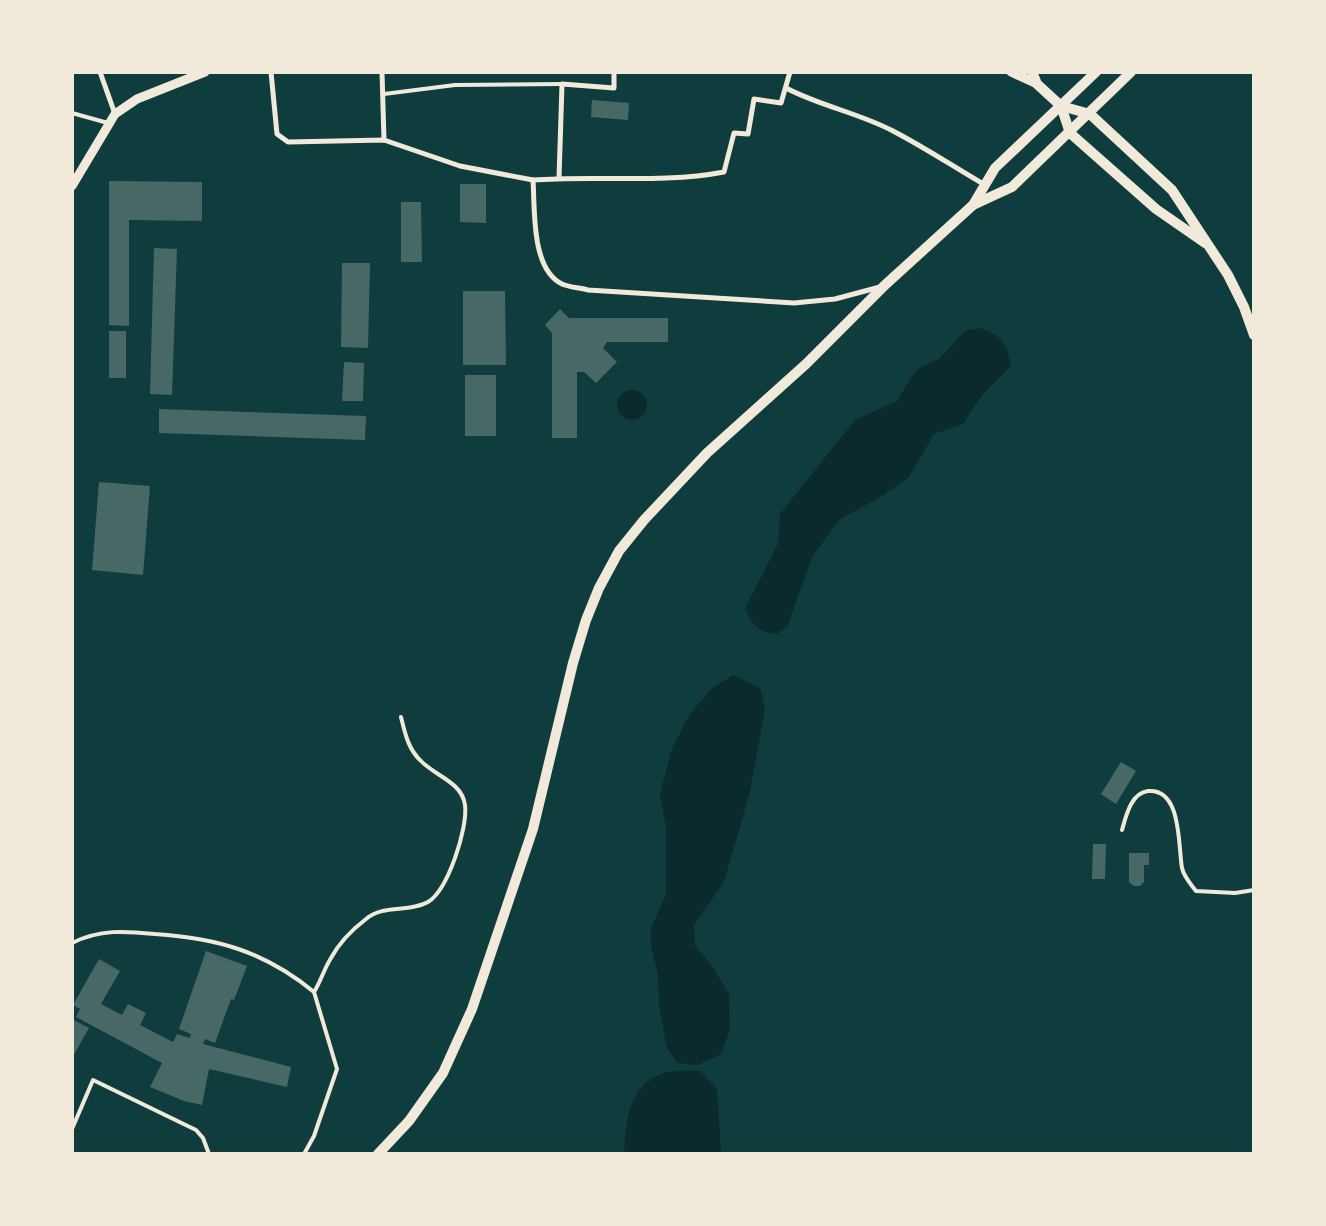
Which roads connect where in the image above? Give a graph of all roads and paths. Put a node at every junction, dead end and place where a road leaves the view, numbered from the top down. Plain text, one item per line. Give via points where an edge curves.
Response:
1 (100, 72) edge
2 (205, 72) edge
3 (270, 72) edge
4 (382, 72) edge
5 (614, 72) edge
6 (790, 72) edge
7 (1010, 72) edge
8 (1032, 72) edge
9 (1096, 72) edge
10 (1131, 72) edge
11 (562, 84) junction
12 (1037, 84) junction
13 (786, 88) junction
14 (384, 94) junction
15 (1060, 106) junction
16 (72, 113) edge
17 (115, 114) junction
18 (1090, 114) junction
19 (108, 123) junction
20 (1070, 133) junction
21 (384, 140) junction
22 (559, 178) junction
23 (533, 180) junction
24 (985, 185) junction
25 (72, 186) edge
26 (973, 205) junction
27 (1210, 246) junction
28 (885, 286) junction
29 (1254, 335) edge
30 (402, 717) dead end
31 (1122, 830) dead end
32 (1254, 890) edge
33 (72, 943) edge
34 (314, 992) junction
35 (72, 1129) edge
36 (209, 1154) edge
37 (304, 1154) edge
38 (378, 1154) edge

1 - 17 street
2 - 17 street via 137,99
3 - 21 street via 277,134 288,142
4 - 14 street
5 - 11 street via 614,88
6 - 13 street
7 - 12 street
8 - 12 main road
9 - 15 main road
10 - 18 main road
11 - 14 lane via 455,85
11 - 22 street
12 - 15 main road
13 - 22 street via 781,102 754,99 748,134 734,133 724,172 699,177
13 - 24 street via 893,131
14 - 21 street
15 - 18 main road
15 - 20 main road
15 - 24 main road via 995,168
16 - 19 lane
17 - 19 street
18 - 20 main road
18 - 27 main road via 1172,190
19 - 25 street
20 - 26 main road via 1012,187
20 - 27 main road via 1156,209
21 - 23 street via 444,162
22 - 23 street
23 - 28 street via 542,263 550,276 562,284 588,290 794,304 835,299
24 - 26 main road
26 - 28 main road
27 - 29 main road via 1244,307
28 - 38 main road via 806,364 707,453 619,551 598,588 586,620 533,829 472,1009 442,1073 409,1121
30 - 34 lane via 406,739 421,761 459,789 465,805 453,865 445,882 427,902 378,912 356,927 330,958
31 - 32 lane via 1136,798 1146,791 1156,791 1170,802 1184,872 1196,890 1235,893
33 - 34 lane via 89,935 114,930 200,938 237,947 276,964
34 - 37 lane via 337,1069 314,1136
35 - 36 lane via 93,1080 196,1130

